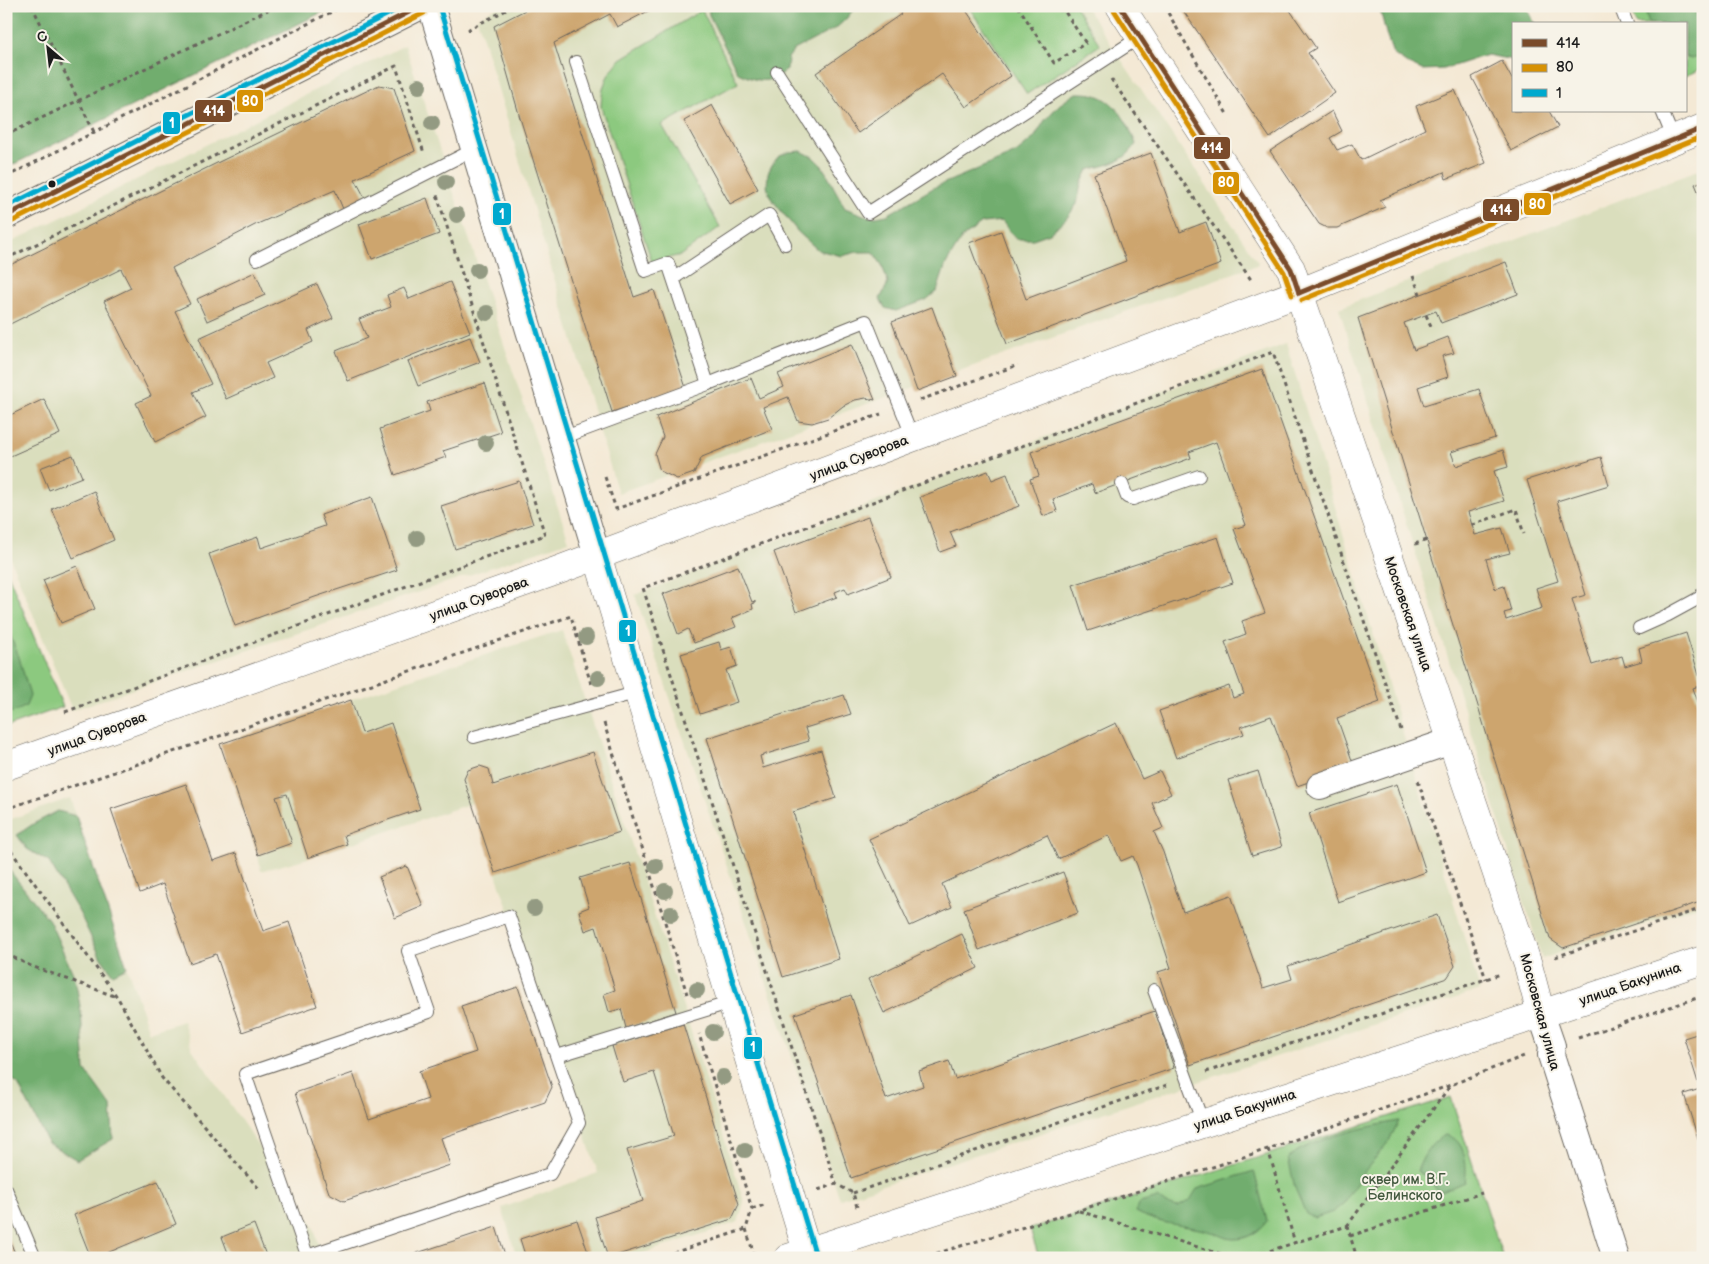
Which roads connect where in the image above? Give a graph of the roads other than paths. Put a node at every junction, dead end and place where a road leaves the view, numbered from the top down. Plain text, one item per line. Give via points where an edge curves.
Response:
1 (421, 6) edge
2 (431, 6) edge
3 (1120, 6) edge
4 (1620, 6) edge
5 (1626, 22) edge
6 (1140, 37) junction
7 (576, 62) dead end
8 (777, 72) dead end
9 (1662, 112) edge
10 (1703, 128) edge
11 (1674, 140) junction
12 (475, 149) junction
13 (6, 216) edge
14 (785, 244) dead end
15 (257, 259) dead end
16 (674, 278) junction
17 (1298, 293) junction
18 (708, 384) junction
19 (562, 438) junction
20 (913, 438) junction
21 (1199, 476) dead end
22 (1122, 484) dead end
23 (597, 555) junction
24 (1703, 592) edge
25 (1639, 628) dead end
26 (639, 692) junction
27 (474, 737) dead end
28 (1451, 741) junction
29 (6, 766) edge
30 (1320, 786) dead end
31 (1703, 960) edge
32 (1154, 990) dead end
33 (732, 1002) junction
34 (1541, 1014) junction
35 (557, 1056) junction
36 (1203, 1123) junction
37 (6, 1189) edge
38 (801, 1256) edge
39 (307, 1257) edge
40 (34, 1258) edge
41 (1616, 1258) edge

1 - 13 street
2 - 12 street
3 - 6 main road, Московская улица
4 - 5 lane
6 - 8 lane via 868,213
6 - 17 main road, Московская улица via 1291,269
7 - 16 lane via 645,271 668,263
9 - 11 lane
10 - 11 main road, улица Суворова
11 - 17 main road, улица Суворова
12 - 15 lane
12 - 19 street
14 - 16 lane via 768,215
16 - 18 lane
17 - 20 main road, улица Суворова
17 - 28 main road, Московская улица
18 - 19 lane
18 - 20 lane via 866,321
19 - 23 street
20 - 23 main road, улица Суворова
21 - 22 lane via 1132,499 1127,497
23 - 26 main road
23 - 29 main road, улица Суворова
24 - 25 lane via 1700,597
26 - 27 lane
26 - 33 main road
28 - 30 street
28 - 34 main road, Московская улица via 1528,966
31 - 34 main road, улица Бакунина
32 - 36 lane
33 - 35 lane
33 - 38 main road
34 - 36 main road, улица Бакунина
34 - 41 street, Московская улица via 1552,1046 1550,1055
35 - 39 lane via 579,1122 550,1174
35 - 39 lane via 509,916 408,951 429,1012 245,1074
36 - 38 main road, улица Бакунина
37 - 40 lane

